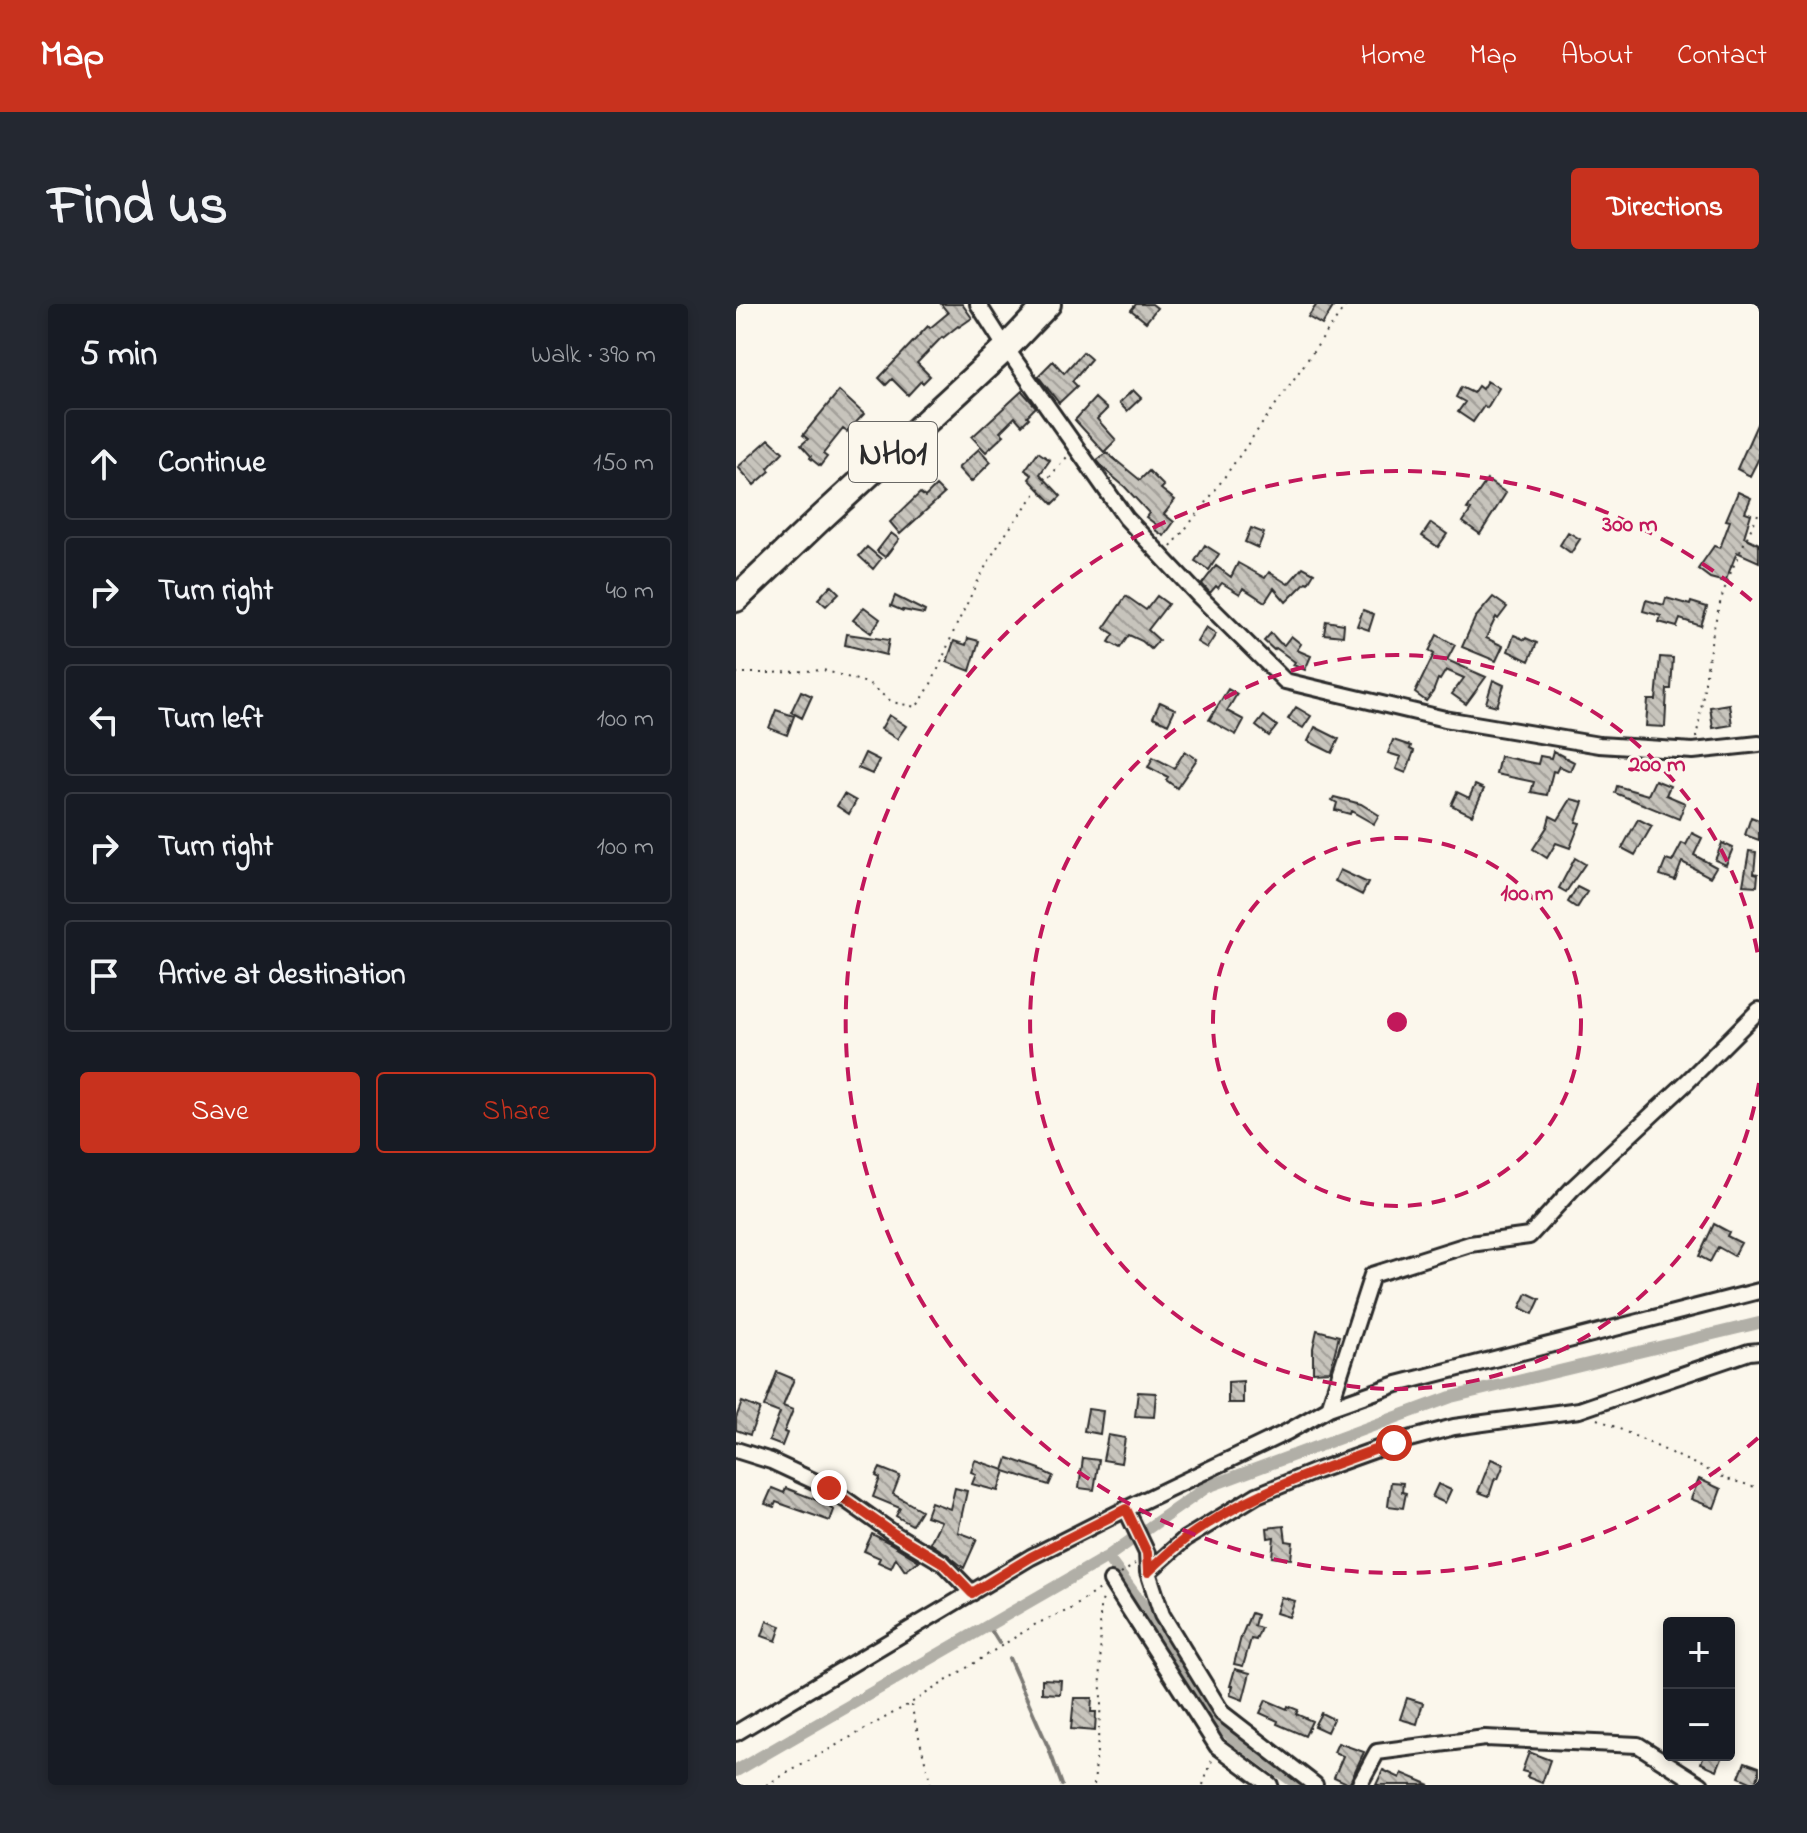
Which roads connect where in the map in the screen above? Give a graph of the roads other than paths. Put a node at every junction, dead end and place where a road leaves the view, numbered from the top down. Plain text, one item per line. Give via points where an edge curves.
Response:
1 (978, 304) edge
2 (1048, 304) edge
3 (1006, 348) junction
4 (736, 599) edge
5 (1759, 744) edge
6 (1759, 1010) edge
7 (1759, 1291) edge
8 (1759, 1351) edge
9 (1329, 1408) junction
10 (736, 1450) edge
11 (1126, 1509) junction
12 (1148, 1572) junction
13 (1114, 1579) road end
14 (972, 1593) junction
15 (736, 1733) edge
16 (1270, 1785) edge
17 (1315, 1785) edge
18 (1359, 1785) edge
19 (1701, 1785) edge

1 - 3 street
2 - 3 highway, NH01
3 - 4 highway, NH01
3 - 5 street via 1126,518 1285,681 1445,719 1583,743 1693,751
6 - 9 street via 1529,1236 1470,1244 1372,1275
7 - 9 street via 1397,1384
8 - 12 street via 1579,1410 1454,1427 1316,1471 1257,1495 1185,1539
9 - 11 street
10 - 14 street via 829,1488 943,1563
11 - 12 street via 1147,1553
11 - 14 street
12 - 17 street via 1162,1615 1222,1713
13 - 16 street via 1217,1746
14 - 15 street
18 - 19 street via 1377,1752 1485,1738 1638,1745

